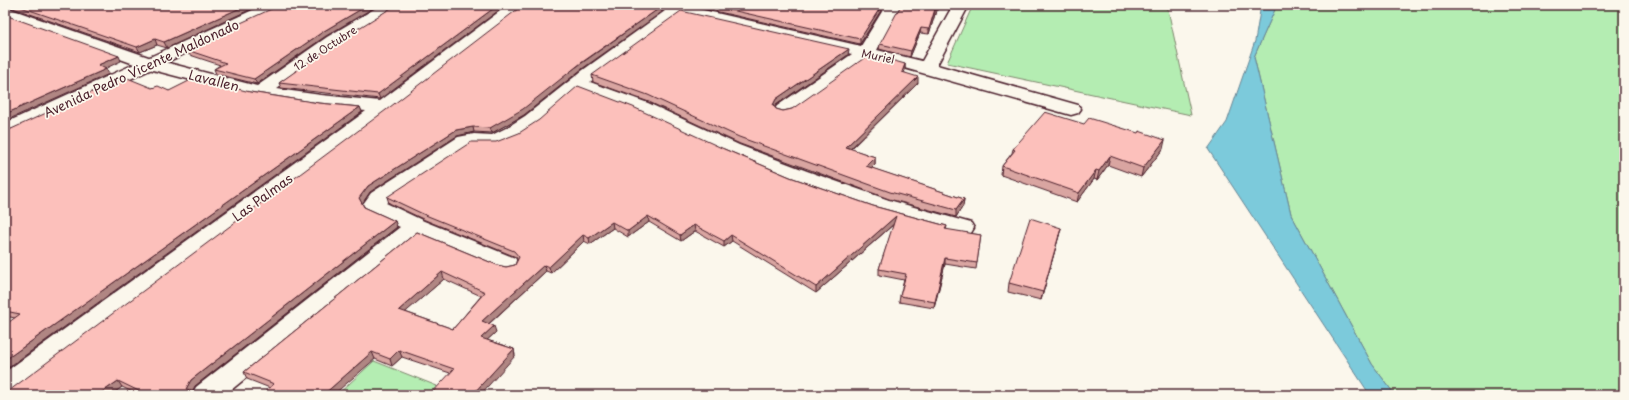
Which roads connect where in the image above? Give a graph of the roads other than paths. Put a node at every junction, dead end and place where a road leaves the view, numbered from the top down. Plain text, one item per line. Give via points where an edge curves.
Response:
1 (277, 5) edge
2 (392, 5) edge
3 (518, 5) edge
4 (659, 5) edge
5 (892, 5) edge
6 (961, 5) edge
7 (678, 9) junction
8 (5, 12) edge
9 (865, 53) junction
10 (151, 64) junction
11 (927, 68) junction
12 (577, 83) junction
13 (260, 92) junction
14 (384, 107) junction
15 (1071, 109) dead end
16 (784, 110) edge
17 (5, 130) edge
18 (416, 226) junction
19 (963, 228) dead end
20 (507, 264) dead end
21 (5, 387) edge
22 (206, 395) edge

1 - 10 street, Avenida Pedro Vicente Maldonado
2 - 13 street, 12 de Octubre via 333,41
3 - 14 street, Las Palmas
4 - 7 street, Muriel
5 - 9 street via 873,43
6 - 11 street
7 - 9 street, Muriel
7 - 12 street
8 - 10 street, Lavallen
9 - 11 street, Muriel
9 - 16 street
10 - 13 street, Lavallen
10 - 17 street, Avenida Pedro Vicente Maldonado
11 - 15 street, Muriel
12 - 18 street via 528,123 491,142 471,139 465,141 374,204
12 - 19 street via 641,107 732,149 799,176 881,205
13 - 14 street, Lavallen
14 - 21 street, Las Palmas
18 - 20 street
18 - 22 street

